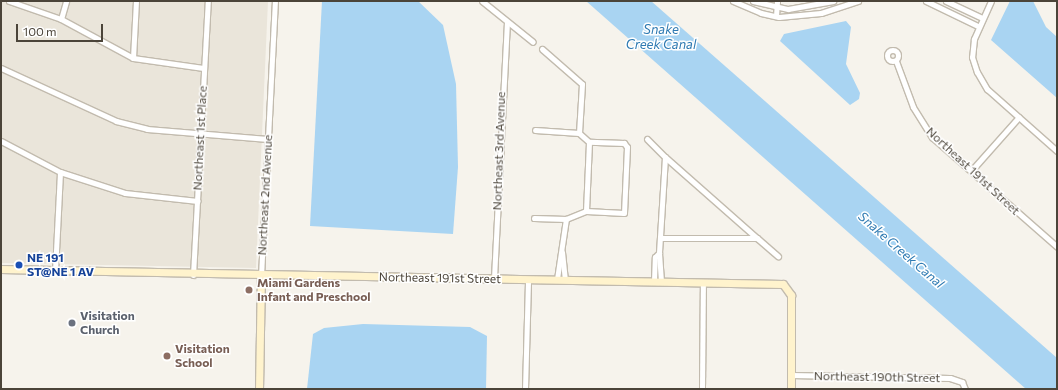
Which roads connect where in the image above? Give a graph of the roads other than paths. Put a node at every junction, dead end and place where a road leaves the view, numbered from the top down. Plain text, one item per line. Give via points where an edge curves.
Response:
1 (9, 1) edge
2 (66, 1) edge
3 (136, 1) edge
4 (208, 1) edge
5 (275, 1) edge
6 (482, 1) edge
7 (733, 1) edge
8 (753, 1) edge
9 (777, 1) edge
10 (833, 1) edge
11 (858, 1) edge
12 (926, 1) edge
13 (946, 1) edge
14 (991, 1) edge
15 (776, 7) junction
16 (776, 16) junction
17 (982, 18) junction
18 (61, 19) junction
19 (507, 23) junction
20 (978, 26) junction
21 (533, 42) dead end
22 (542, 49) dead end
23 (133, 58) junction
24 (896, 61) dead end
25 (1, 68) edge
26 (204, 68) junction
27 (1019, 117) junction
28 (535, 130) dead end
29 (579, 133) junction
30 (200, 135) junction
31 (268, 139) junction
32 (647, 139) dead end
33 (1, 141) edge
34 (589, 142) junction
35 (1057, 151) edge
36 (665, 157) junction
37 (971, 171) junction
38 (60, 172) junction
39 (198, 201) junction
40 (586, 211) junction
41 (534, 218) dead end
42 (566, 219) junction
43 (660, 238) junction
44 (757, 238) junction
45 (1057, 247) edge
46 (562, 252) junction
47 (778, 256) dead end
48 (1, 269) edge
49 (55, 271) junction
50 (193, 275) junction
51 (261, 276) junction
52 (494, 278) junction
53 (528, 279) junction
54 (557, 279) junction
55 (565, 280) junction
56 (658, 281) junction
57 (703, 282) junction
58 (791, 375) junction
59 (259, 389) edge
60 (525, 389) edge
61 (702, 389) edge
62 (791, 389) edge
63 (965, 389) edge

1 - 18 street
2 - 18 street
3 - 23 street
4 - 26 street, Northeast 1st Place
5 - 31 street, Northeast 2nd Avenue
6 - 19 street
7 - 16 street
8 - 15 street
9 - 15 street
10 - 15 street via 807,8
11 - 16 street via 806,16
12 - 20 street
13 - 17 street
14 - 17 street
15 - 16 street
17 - 20 street
18 - 23 street
19 - 21 street
19 - 52 street, Northeast 3rd Avenue via 503,47
20 - 27 street via 972,57 981,80
22 - 29 street via 582,84
23 - 26 street
24 - 37 street, Northeast 191st Street via 907,94 924,127
25 - 30 street via 116,121
26 - 30 street, Northeast 1st Place
27 - 35 street
27 - 37 street
28 - 29 street
29 - 34 street
30 - 31 street
30 - 39 street, Northeast 1st Place
31 - 51 street, Northeast 2nd Avenue
32 - 36 street
33 - 38 street
34 - 40 street
34 - 40 street via 624,143 627,155 624,213
36 - 43 street
36 - 44 street
37 - 45 street, Northeast 191st Street
38 - 39 street via 125,193
38 - 49 street
39 - 50 street, Northeast 1st Place
40 - 42 street
41 - 42 street
42 - 46 street
43 - 44 street
43 - 56 street via 659,253 656,257
44 - 47 street
46 - 54 street
46 - 55 street
48 - 49 street, Northeast 191st Street
49 - 50 street, Northeast 191st Street
50 - 51 street, Northeast 191st Street
51 - 52 street, Northeast 191st Street
51 - 59 street, Northeast 2nd Avenue
52 - 53 street, Northeast 191st Street
53 - 54 street, Northeast 191st Street
53 - 60 street
54 - 55 street, Northeast 191st Street
55 - 56 street, Northeast 191st Street
56 - 57 street, Northeast 191st Street
57 - 58 street, Northeast 191st Street via 783,284 791,295
57 - 61 street
58 - 62 street
58 - 63 street, Northeast 190th Street via 950,378 962,382

